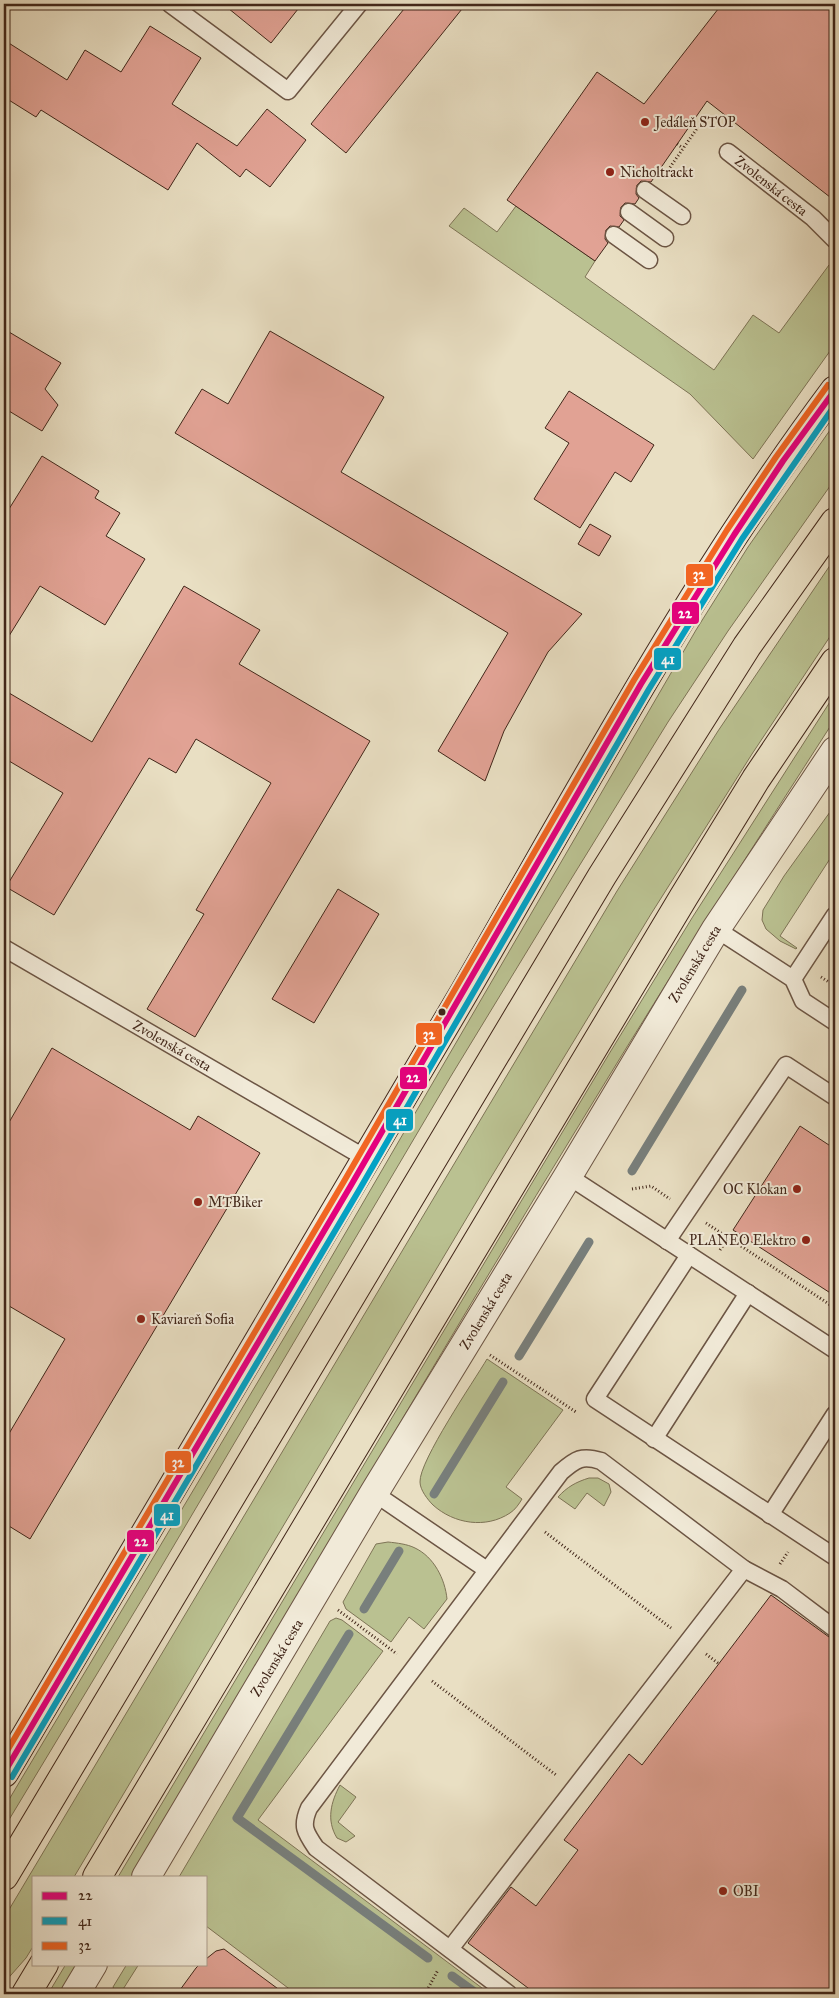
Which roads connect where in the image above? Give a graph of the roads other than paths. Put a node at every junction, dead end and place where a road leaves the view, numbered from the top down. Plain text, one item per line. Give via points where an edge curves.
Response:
1 (170, 4) edge
2 (360, 4) edge
3 (728, 152) dead end
4 (645, 190) dead end
5 (629, 212) dead end
6 (682, 216) dead end
7 (614, 235) dead end
8 (665, 238) dead end
9 (835, 240) edge
10 (649, 260) dead end
11 (835, 390) edge
12 (835, 522) edge
13 (835, 662) edge
14 (835, 751) edge
15 (835, 915) edge
16 (716, 929) junction
17 (4, 948) edge
18 (793, 979) junction
19 (835, 1022) edge
20 (835, 1097) edge
21 (367, 1159) junction
22 (568, 1176) junction
23 (667, 1241) junction
24 (689, 1255) junction
25 (748, 1293) junction
26 (835, 1350) edge
27 (835, 1414) edge
28 (654, 1439) junction
29 (374, 1493) junction
30 (770, 1515) junction
31 (835, 1557) edge
32 (744, 1569) junction
33 (487, 1570) junction
34 (835, 1629) edge
35 (4, 1773) edge
36 (4, 1876) edge
37 (97, 1876) edge
38 (147, 1876) edge
39 (450, 1950) junction
40 (43, 1966) edge
41 (92, 1966) edge
42 (26, 1994) edge
43 (75, 1994) edge
44 (508, 1994) edge

1 - 2 lane via 288,91
3 - 9 lane, Zvolenská cesta via 813,218
4 - 6 lane
5 - 8 lane
7 - 10 lane
11 - 21 main road via 764,490 692,601
12 - 36 highway via 747,646 602,876
13 - 37 highway via 756,779 683,898
14 - 16 main road, Zvolenská cesta
15 - 18 lane
16 - 18 lane
16 - 22 main road, Zvolenská cesta
17 - 21 lane, Zvolenská cesta
18 - 19 lane via 803,1001
20 - 23 lane via 786,1065
21 - 35 main road
22 - 23 lane
22 - 29 main road, Zvolenská cesta
23 - 24 lane
24 - 25 lane
24 - 28 lane via 595,1399
25 - 26 lane
25 - 28 lane
27 - 30 lane
28 - 30 lane
29 - 33 lane
29 - 38 main road, Zvolenská cesta
30 - 31 lane
32 - 33 lane via 601,1461 588,1456 572,1462 561,1472
32 - 34 lane via 782,1589
32 - 39 lane
33 - 39 lane via 309,1808 304,1820 306,1834 316,1848
39 - 44 lane
40 - 42 highway
41 - 43 main road

